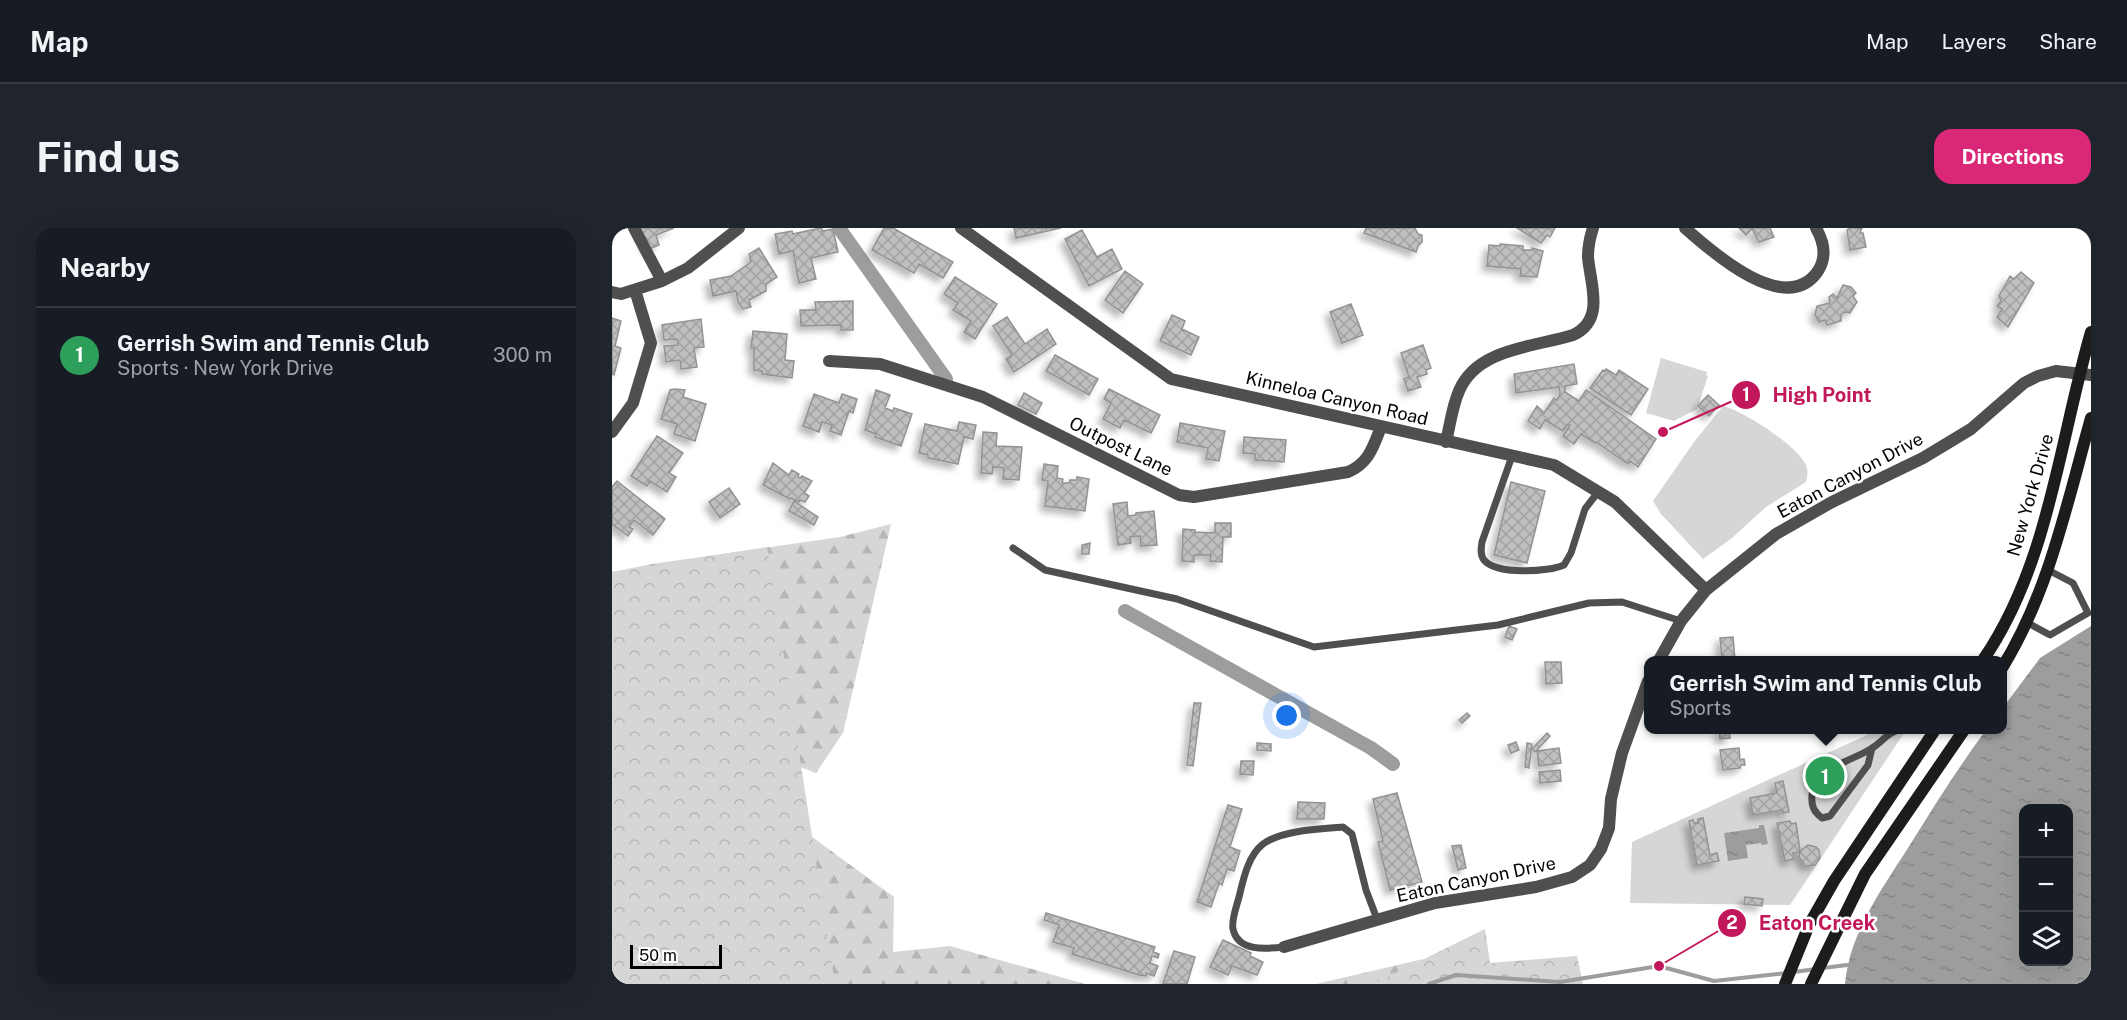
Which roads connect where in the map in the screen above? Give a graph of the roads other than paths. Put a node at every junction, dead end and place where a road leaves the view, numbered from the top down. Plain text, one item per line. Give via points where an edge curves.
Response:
1 (634, 228) edge
2 (739, 228) edge
3 (961, 228) edge
4 (1593, 228) edge
5 (1685, 228) edge
6 (1816, 228) edge
7 (976, 233) edge
8 (662, 281) junction
9 (635, 290) junction
10 (612, 292) edge
11 (2091, 332) edge
12 (829, 361) dead end
13 (2086, 373) edge
14 (2091, 418) edge
15 (1380, 427) junction
16 (612, 432) edge
17 (1446, 442) junction
18 (1512, 456) junction
19 (1598, 492) junction
20 (1013, 548) dead end
21 (2048, 570) junction
22 (1706, 590) junction
23 (1681, 621) junction
24 (2026, 622) junction
25 (1661, 656) edge
26 (1986, 656) edge
27 (2007, 660) edge
28 (1644, 692) edge
29 (1887, 734) edge
30 (1932, 734) edge
31 (1961, 734) edge
32 (1872, 748) junction
33 (1377, 919) junction
34 (1284, 947) joint
35 (1785, 984) edge
36 (1811, 984) edge

1 - 8 street
2 - 8 street via 688,268
3 - 7 street, Kinneloa Canyon Road
4 - 17 street via 1588,256 1595,301 1586,325 1573,335 1500,354 1476,370 1459,391
5 - 6 street via 1742,272 1782,288 1806,282 1819,270 1824,253
7 - 15 street, Kinneloa Canyon Road via 1171,379
8 - 9 street
9 - 10 street
9 - 16 street via 651,343 633,403
11 - 13 main road, New York Drive
12 - 15 street, Outpost Lane via 880,364 983,397 1179,495 1194,497 1348,472 1364,463
13 - 22 street, Eaton Canyon Drive via 2056,371 2024,383 1971,429 1776,534
13 - 26 main road, New York Drive via 2018,597
14 - 21 main road, New York Drive
15 - 17 street, Kinneloa Canyon Road
17 - 18 street, Kinneloa Canyon Road
18 - 19 street, Kinneloa Canyon Road via 1554,465
18 - 19 lane via 1482,542 1484,561 1522,571 1557,568 1568,560 1585,509
19 - 22 street, Kinneloa Canyon Road via 1615,502
20 - 23 lane via 1045,570 1177,598 1314,647 1498,624 1589,603 1622,602
21 - 24 main road, New York Drive
21 - 24 lane via 2073,583 2088,613 2049,636
22 - 23 street, Eaton Canyon Drive
23 - 25 street, Eaton Canyon Drive
24 - 27 main road, New York Drive
28 - 33 street, Eaton Canyon Drive via 1622,753 1609,828 1590,865 1572,877 1536,887 1435,903
29 - 32 lane
30 - 35 main road via 1860,840 1809,925
31 - 36 main road via 1865,874
32 - 32 lane via 1838,764 1812,788 1814,812 1822,819 1830,816 1868,765
33 - 34 street, Eaton Canyon Drive
33 - 34 lane via 1352,834 1343,827 1275,836 1252,856 1232,927 1246,945 1261,950

